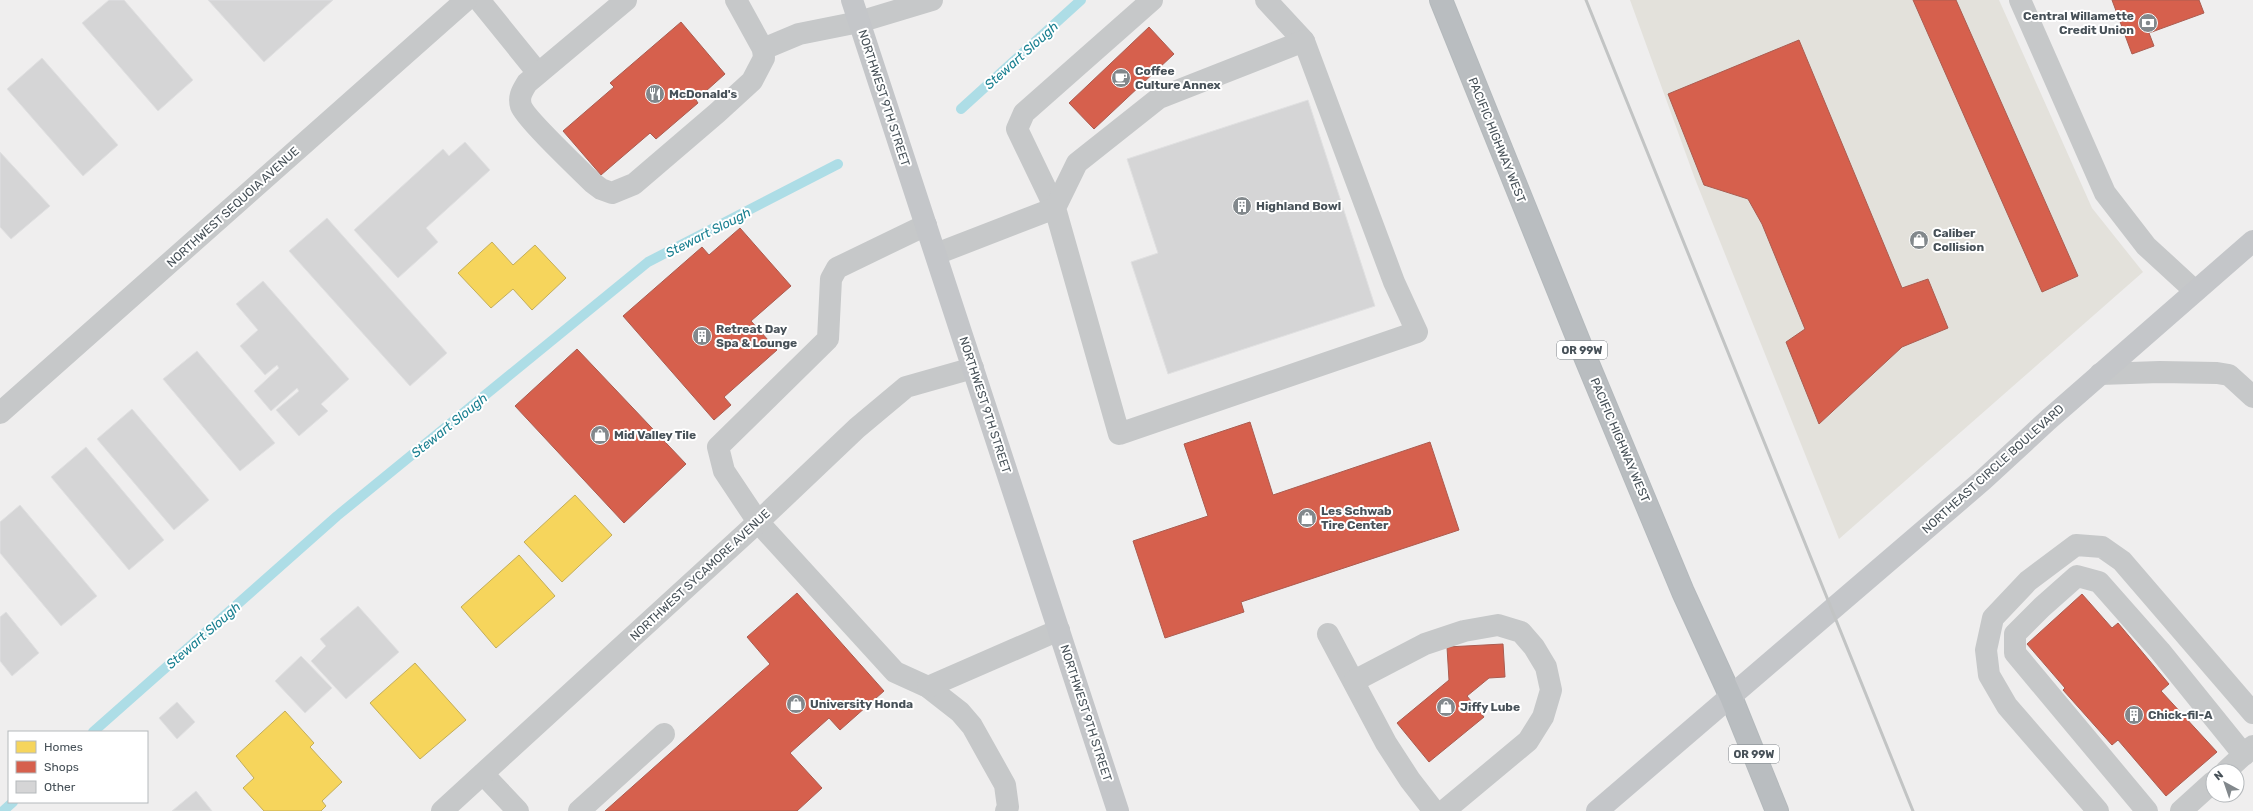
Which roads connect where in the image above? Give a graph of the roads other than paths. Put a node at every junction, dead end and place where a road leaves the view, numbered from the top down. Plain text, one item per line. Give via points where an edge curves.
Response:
1 (466, 0) edge
2 (479, 0) edge
3 (626, 0) edge
4 (736, 0) edge
5 (852, 0) edge
6 (932, 0) edge
7 (1152, 0) edge
8 (1266, 0) edge
9 (1441, 0) edge
10 (2020, 0) edge
11 (859, 22) junction
12 (1304, 41) junction
13 (763, 49) junction
14 (538, 73) junction
15 (1055, 208) junction
16 (926, 225) junction
17 (2253, 241) edge
18 (936, 254) junction
19 (2195, 291) junction
20 (973, 368) junction
21 (2100, 374) junction
22 (2253, 397) edge
23 (0, 413) edge
24 (758, 522) junction
25 (1059, 630) junction
26 (1328, 634) dead end
27 (1354, 682) junction
28 (928, 687) junction
29 (1732, 697) junction
30 (2253, 713) edge
31 (664, 734) dead end
32 (2248, 751) edge
33 (2235, 763) edge
34 (483, 774) junction
35 (2205, 789) edge
36 (442, 811) edge
37 (518, 811) edge
38 (579, 811) edge
39 (1006, 811) edge
40 (1118, 811) edge
41 (1434, 811) edge
42 (1444, 811) edge
43 (1597, 811) edge
44 (1777, 811) edge
45 (2098, 811) edge
46 (2147, 811) edge
47 (2181, 811) edge

1 - 23 street, NORTHWEST SEQUOIA AVENUE
2 - 14 street
3 - 14 street
4 - 13 street
5 - 11 main road, NORTHWEST 9TH STREET
6 - 11 street
7 - 15 street via 1024,113 1017,129
8 - 12 street
9 - 29 highway, PACIFIC HIGHWAY WEST / OR 99W via 1683,592
10 - 19 street via 2105,194 2146,246
11 - 13 street via 799,34
11 - 16 main road, NORTHWEST 9TH STREET
12 - 15 street via 1159,98 1077,163
12 - 15 street via 1394,282 1417,332 1119,434
13 - 14 street via 764,58 752,81 634,184 612,193 593,183 521,107 520,96 527,83
15 - 18 street
16 - 18 main road, NORTHWEST 9TH STREET
16 - 24 street via 837,268 831,280 828,339 718,447 724,471
17 - 19 main road, NORTHEAST CIRCLE BOULEVARD
18 - 20 main road, NORTHWEST 9TH STREET
19 - 21 main road, NORTHEAST CIRCLE BOULEVARD
20 - 24 street, NORTHWEST SYCAMORE AVENUE via 906,388 857,428
20 - 25 main road, NORTHWEST 9TH STREET
21 - 22 street via 2217,373 2229,375
21 - 29 main road, NORTHEAST CIRCLE BOULEVARD via 1978,484
24 - 28 street via 895,672
24 - 34 street, NORTHWEST SYCAMORE AVENUE
25 - 28 street
25 - 40 main road, NORTHWEST 9TH STREET
26 - 27 street
27 - 41 street via 1386,743
27 - 42 street via 1425,644 1464,631 1498,626 1521,632 1534,647 1546,667 1551,690 1543,717 1528,741
28 - 39 street via 960,712 972,726 1005,785 1008,807
29 - 43 main road, NORTHEAST CIRCLE BOULEVARD
29 - 44 highway, PACIFIC HIGHWAY WEST / OR 99W
30 - 45 street via 2122,561 2102,547 2076,545 2028,582 1993,618 1986,650 1989,675 2007,706
31 - 38 street
32 - 33 street
32 - 46 street via 2100,582 2078,576 2015,634 2015,653
34 - 36 street, NORTHWEST SYCAMORE AVENUE
34 - 37 street
35 - 47 street

